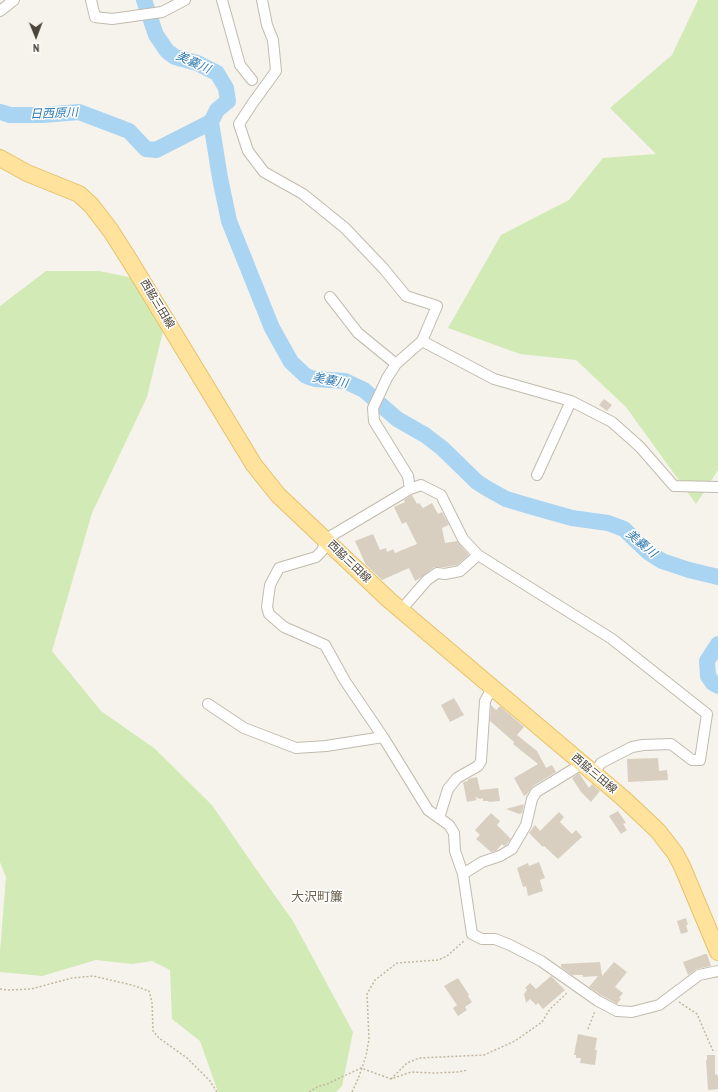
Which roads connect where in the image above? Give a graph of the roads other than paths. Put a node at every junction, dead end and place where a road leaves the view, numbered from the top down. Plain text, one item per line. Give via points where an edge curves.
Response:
1 (14, 0) edge
2 (91, 0) edge
3 (185, 0) edge
4 (222, 0) edge
5 (262, 0) edge
6 (0, 12) edge
7 (252, 80) dead end
8 (0, 158) edge
9 (330, 297) dead end
10 (422, 341) junction
11 (396, 364) junction
12 (571, 401) junction
13 (536, 475) dead end
14 (718, 486) edge
15 (410, 489) junction
16 (326, 539) junction
17 (478, 555) junction
18 (401, 610) junction
19 (492, 688) junction
20 (208, 704) dead end
21 (383, 737) junction
22 (588, 769) junction
23 (439, 818) junction
24 (463, 874) junction
25 (718, 952) edge
26 (718, 971) edge

1 - 6 street
2 - 3 street via 95,17 112,19 162,12
4 - 7 street via 240,65
5 - 10 street via 273,40 276,71 239,124 248,151 264,172 303,194 345,228 406,296 437,306
8 - 16 main road, 西脇三田線 via 27,173 79,194 91,206 130,261 254,465 278,495
9 - 11 street via 358,332
10 - 11 street
10 - 12 street via 494,379
11 - 15 street via 377,397 373,408 374,421 408,476
12 - 13 street
12 - 14 street via 612,422 640,447 674,486
15 - 16 street
15 - 17 street via 421,485 441,494 463,539
16 - 18 main road, 西脇三田線
16 - 21 street via 322,551 316,557 279,568 270,585 267,607 269,614 284,627 325,645 345,681
17 - 18 street via 460,571 437,573 427,580
17 - 22 street via 612,640 707,714 700,760 692,760 671,744 643,744
18 - 19 main road, 西脇三田線
19 - 22 main road, 西脇三田線
19 - 23 street via 485,701 481,761 478,766 457,778 448,789
20 - 21 street via 244,728 296,748
21 - 23 street via 428,810
22 - 24 street via 536,792 526,826 512,849 482,862
22 - 25 main road, 西脇三田線 via 648,820 667,842 690,882
23 - 24 street via 449,825 454,833
24 - 26 street via 472,934 482,939 495,939 541,961 575,986 617,1011 632,1012 659,1005 699,975

